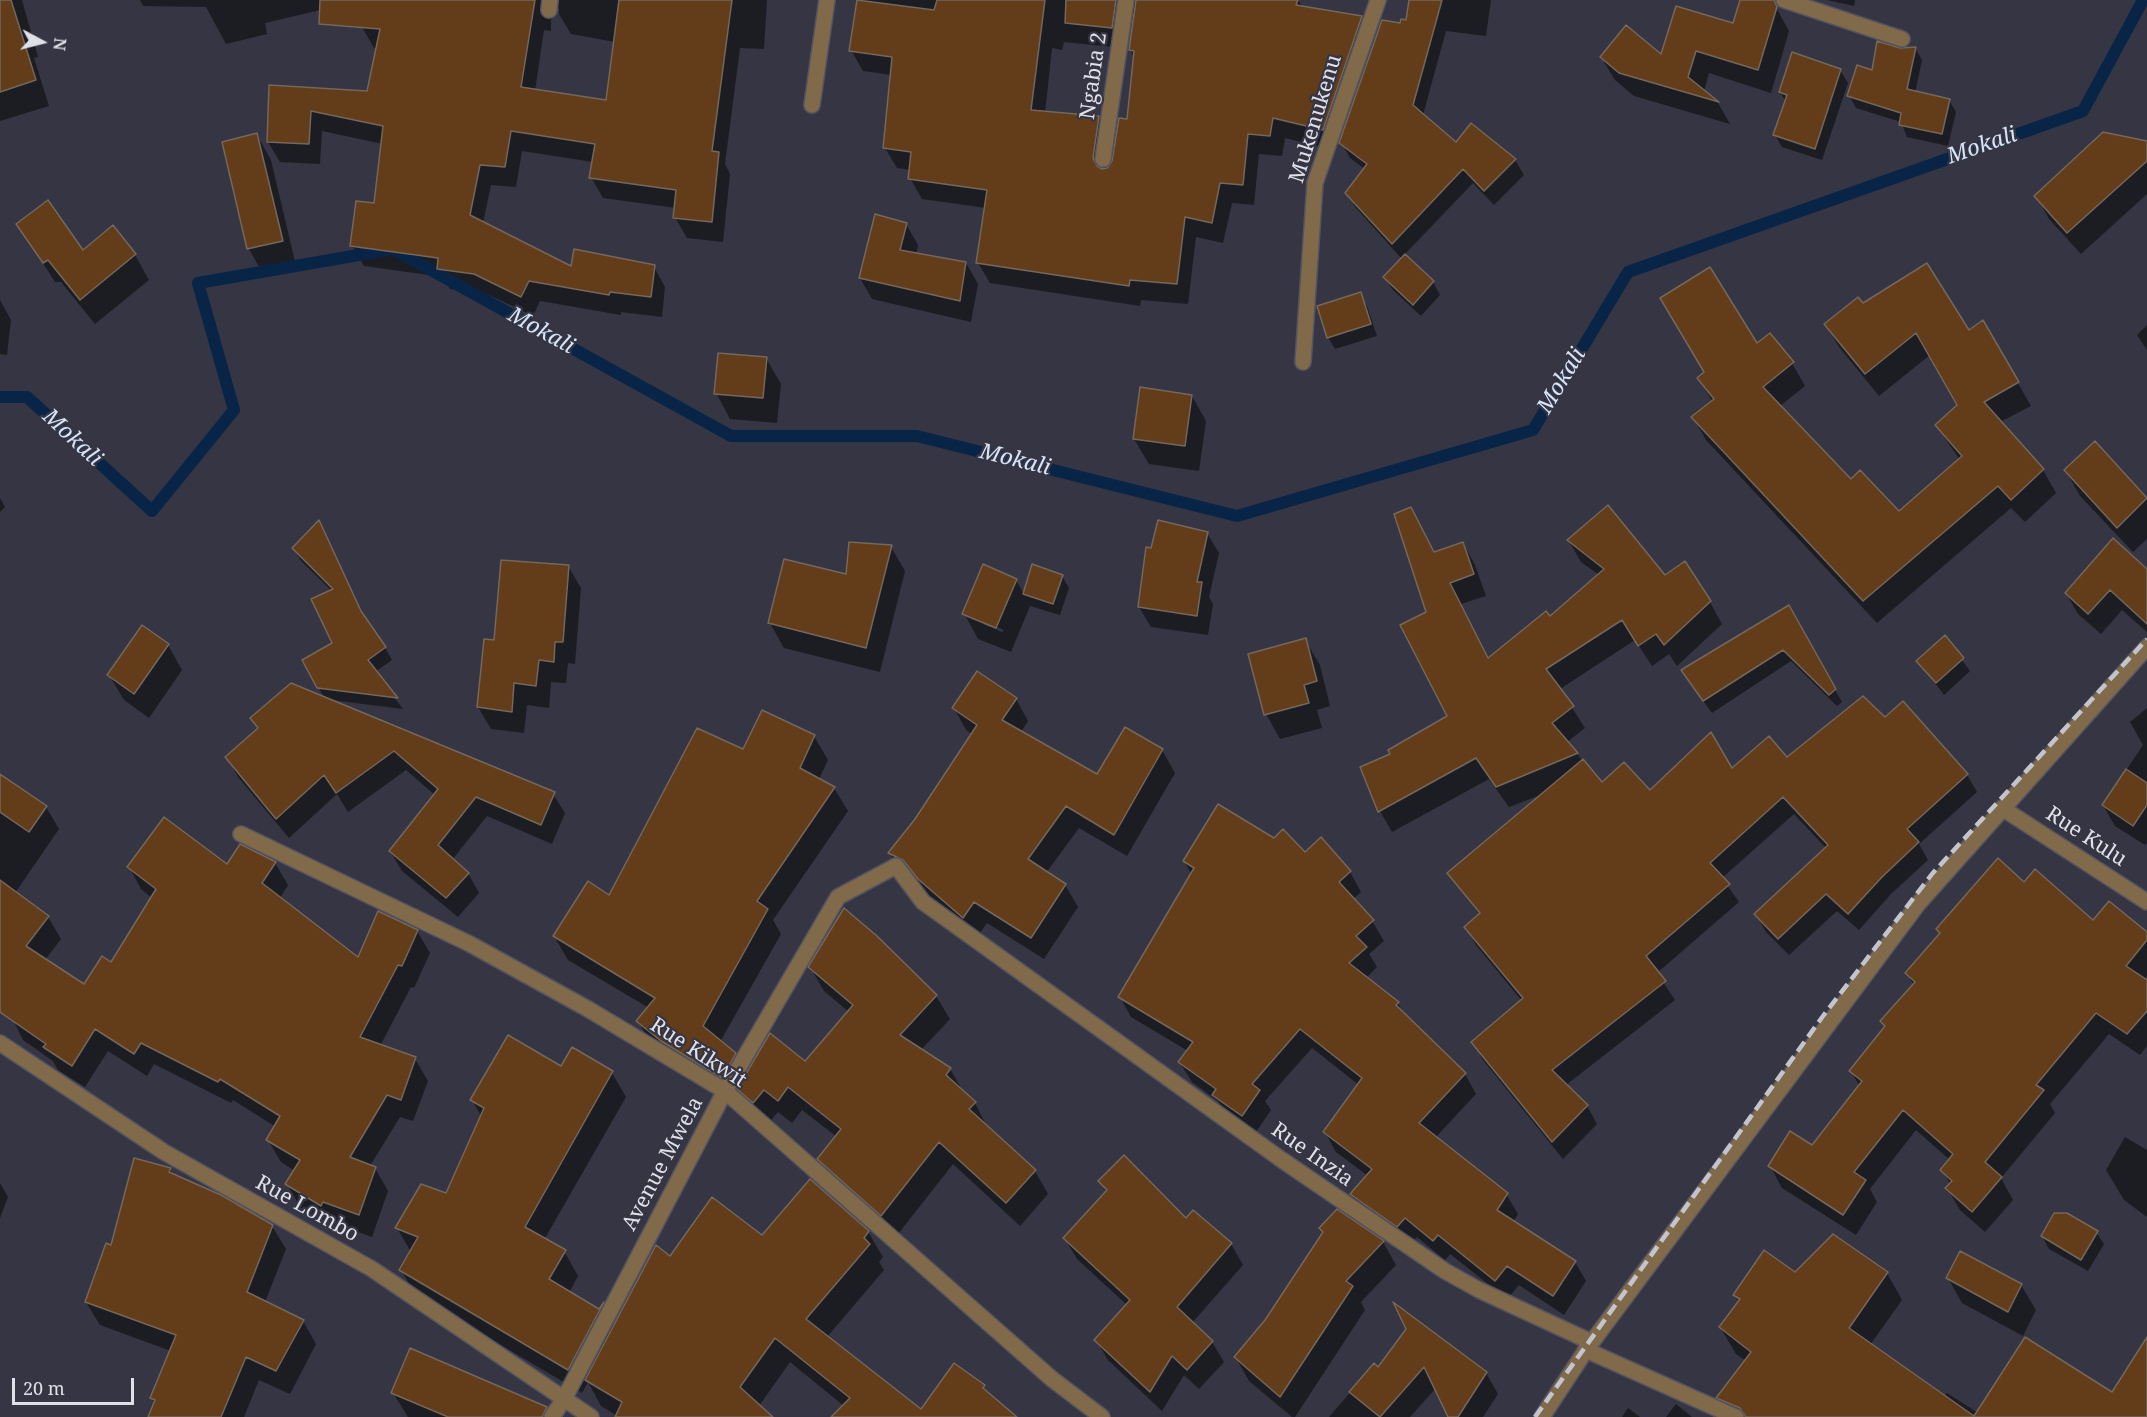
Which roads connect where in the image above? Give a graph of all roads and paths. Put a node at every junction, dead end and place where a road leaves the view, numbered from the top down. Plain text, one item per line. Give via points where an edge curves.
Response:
1 (827, 0) edge
2 (1126, 0) edge
3 (1378, 0) edge
4 (1784, 0) edge
5 (1902, 39) dead end
6 (812, 105) dead end
7 (1103, 159) dead end
8 (1303, 362) dead end
9 (2147, 647) edge
10 (2001, 808) junction
11 (241, 834) dead end
12 (896, 866) joint
13 (2147, 902) edge
14 (0, 1043) edge
15 (725, 1091) junction
16 (1586, 1350) junction
17 (564, 1399) junction
18 (552, 1417) edge
19 (591, 1417) edge
20 (1102, 1417) edge
21 (1542, 1417) edge
22 (1736, 1417) edge

1 - 6 street
2 - 7 street, Ngabia 2
3 - 8 street, Mukenukenu via 1315,183
4 - 5 street
9 - 10 street
10 - 13 street, Rue Kulu
10 - 16 street via 1918,904
11 - 15 street, Rue Kikwit via 470,944
12 - 15 street, Avenue Mwela via 838,897
12 - 16 street, Rue Inzia via 923,902 1282,1160 1445,1271 1587,1340
14 - 17 street, Rue Lombo via 164,1152 372,1269
15 - 17 street, Avenue Mwela
15 - 20 street, Rue Kikwit via 1052,1379
16 - 21 street
16 - 22 street, Rue Inzia
17 - 18 street, Avenue Mwela
17 - 19 street, Rue Lombo

